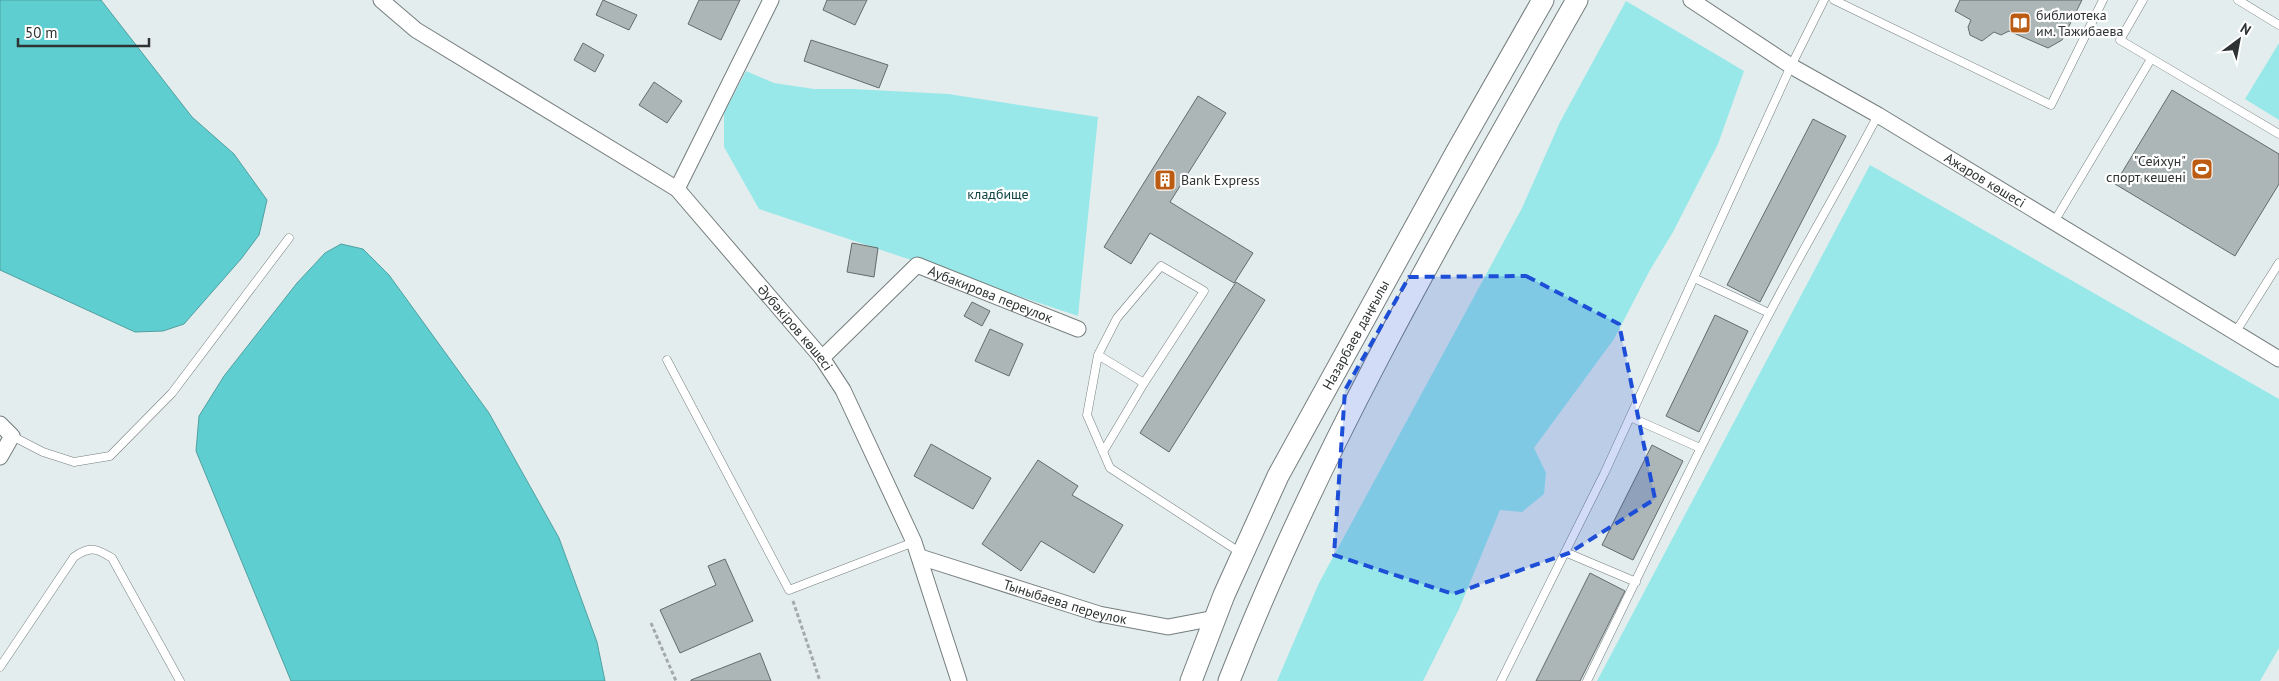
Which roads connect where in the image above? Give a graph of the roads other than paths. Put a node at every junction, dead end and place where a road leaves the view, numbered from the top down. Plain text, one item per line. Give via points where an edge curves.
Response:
1 (380, 0) edge
2 (771, 0) edge
3 (1543, 0) edge
4 (1577, 0) edge
5 (1691, 0) edge
6 (1824, 0) edge
7 (1834, 0) edge
8 (2103, 0) edge
9 (2143, 0) edge
10 (2238, 0) edge
11 (2279, 25) edge
12 (2151, 58) junction
13 (1791, 66) junction
14 (1878, 115) junction
15 (2279, 134) edge
16 (677, 189) junction
17 (2054, 222) junction
18 (289, 238) dead end
19 (2279, 262) edge
20 (1694, 278) junction
21 (1770, 313) junction
22 (1078, 329) dead end
23 (2235, 333) junction
24 (1098, 355) junction
25 (822, 358) junction
26 (2279, 359) edge
27 (667, 360) dead end
28 (1144, 383) junction
29 (1630, 417) junction
30 (0, 424) edge
31 (12, 436) junction
32 (1700, 448) junction
33 (1103, 452) junction
34 (0, 457) edge
35 (914, 542) junction
36 (1565, 552) junction
37 (1243, 554) junction
38 (920, 558) junction
39 (1636, 582) junction
40 (1215, 618) junction
41 (0, 667) edge
42 (180, 681) edge
43 (959, 681) edge
44 (1191, 681) edge
45 (1229, 681) edge
46 (1500, 681) edge
47 (1587, 681) edge

1 - 16 street, Әубәкіров көшесі via 416,30
2 - 16 street
3 - 37 main road, Назарбаев даңғылы via 1326,387 1278,476
4 - 45 main road via 1424,269 1349,413 1257,610
5 - 13 street, Ажаров көшесі
6 - 13 lane
7 - 8 lane via 2051,105
9 - 12 lane via 2120,40
10 - 11 lane
12 - 15 lane
12 - 17 lane
13 - 14 street, Ажаров көшесі
13 - 20 lane
14 - 17 street, Ажаров көшесі
14 - 21 lane
16 - 25 street, Әубәкіров көшесі
17 - 23 street, Ажаров көшесі
18 - 31 lane via 172,393 110,456 74,462 43,452
19 - 23 lane
20 - 21 lane
20 - 29 lane
21 - 32 lane
22 - 25 street, Аубакирова переулок via 917,265
23 - 26 street, Ажаров көшесі
24 - 28 lane
24 - 28 lane via 1117,318 1161,266 1204,290
24 - 33 lane via 1087,414
25 - 35 street, Әубәкіров көшесі via 843,390
27 - 35 lane via 789,590
28 - 33 lane
29 - 32 lane
29 - 36 lane
30 - 31 street
31 - 34 street
32 - 39 lane
33 - 37 lane via 1110,468
35 - 38 street, Әубәкіров көшесі
36 - 39 lane
36 - 46 lane
37 - 40 main road, Назарбаев даңғылы
38 - 40 street, Тыныбаева переулок via 1100,614 1168,627
38 - 43 street, Әубәкіров көшесі
39 - 47 lane
40 - 44 main road, Назарбаев даңғылы
41 - 42 lane via 74,557 84,550 99,550 112,558

